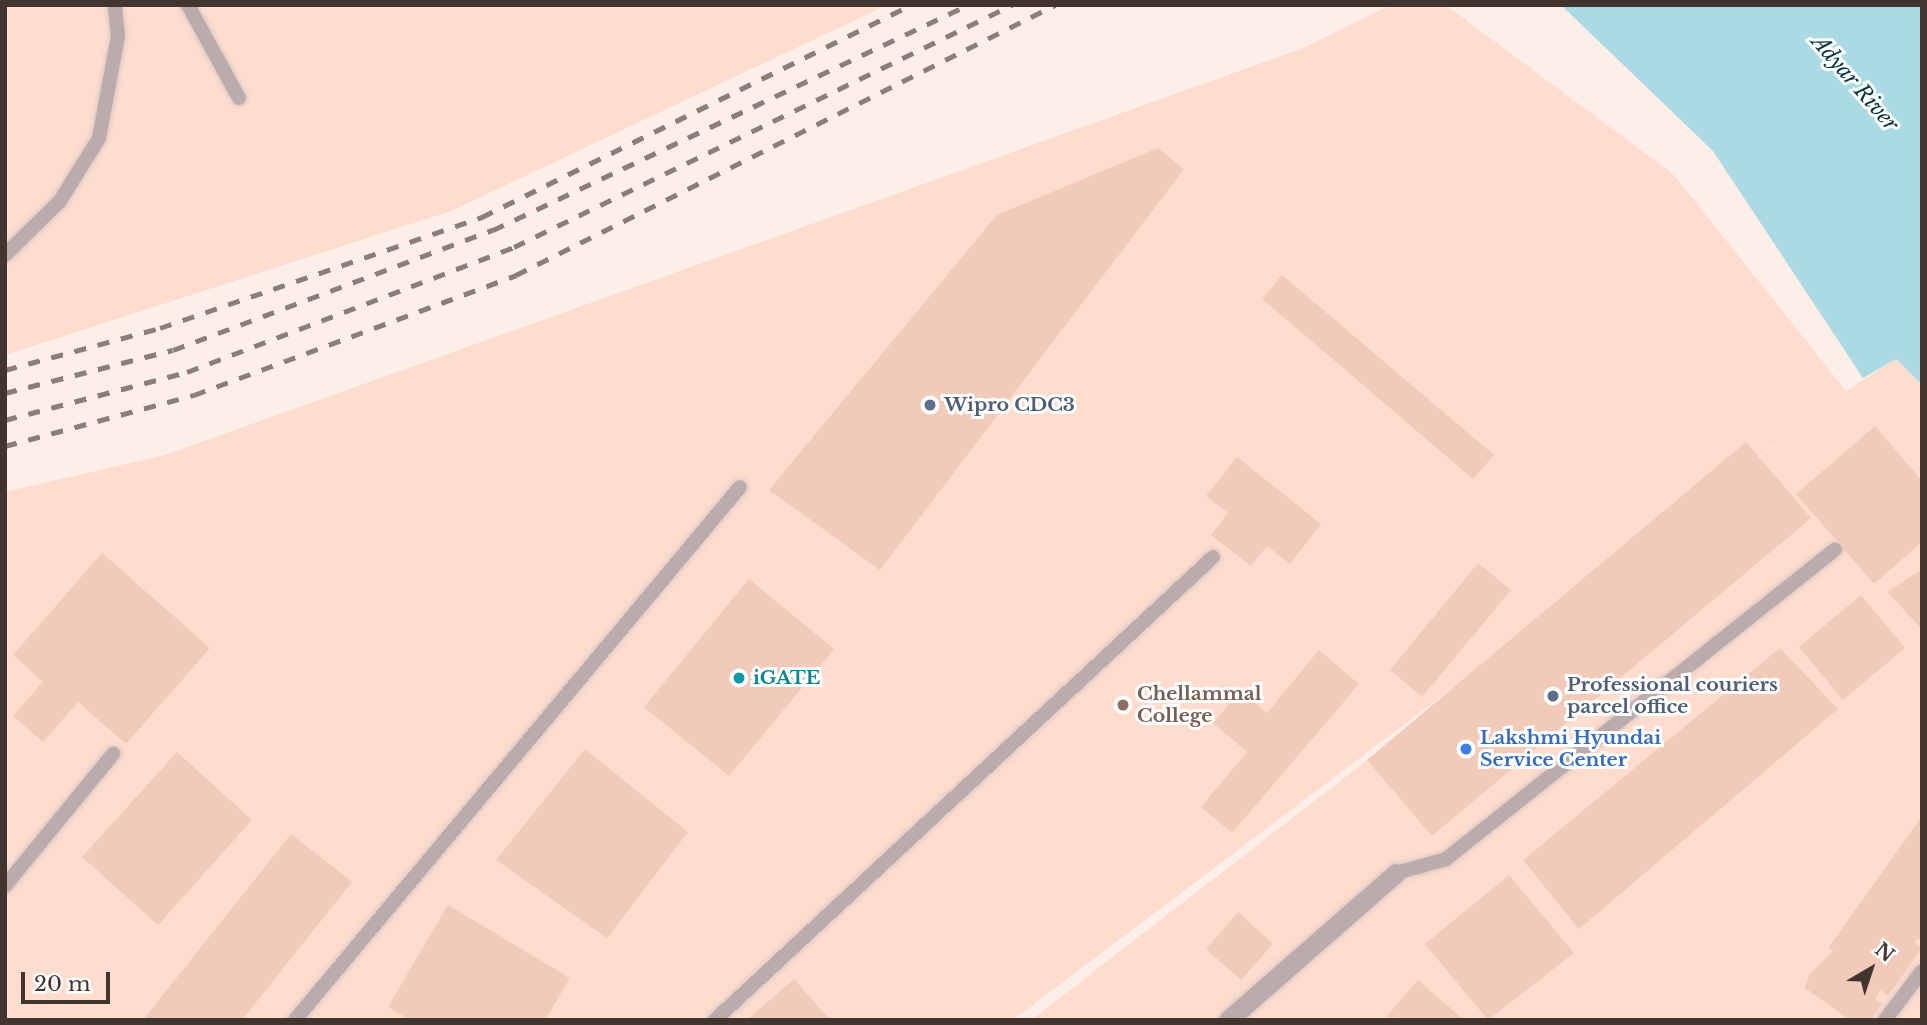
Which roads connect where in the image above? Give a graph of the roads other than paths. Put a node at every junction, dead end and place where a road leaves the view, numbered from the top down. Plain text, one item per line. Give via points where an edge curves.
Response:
1 (115, 5) edge
2 (188, 5) edge
3 (239, 98) dead end
4 (5, 255) edge
5 (740, 487) dead end
6 (1835, 550) dead end
7 (1213, 557) dead end
8 (113, 754) dead end
9 (1396, 873) joint
10 (5, 886) edge
11 (1922, 971) edge
12 (295, 1020) edge
13 (715, 1020) edge
14 (1228, 1020) edge
15 (1885, 1020) edge

1 - 4 lane via 118,36 99,138 60,201
2 - 3 lane
5 - 12 lane
6 - 9 lane via 1446,859
7 - 13 lane
8 - 10 lane
9 - 14 street
11 - 15 lane

